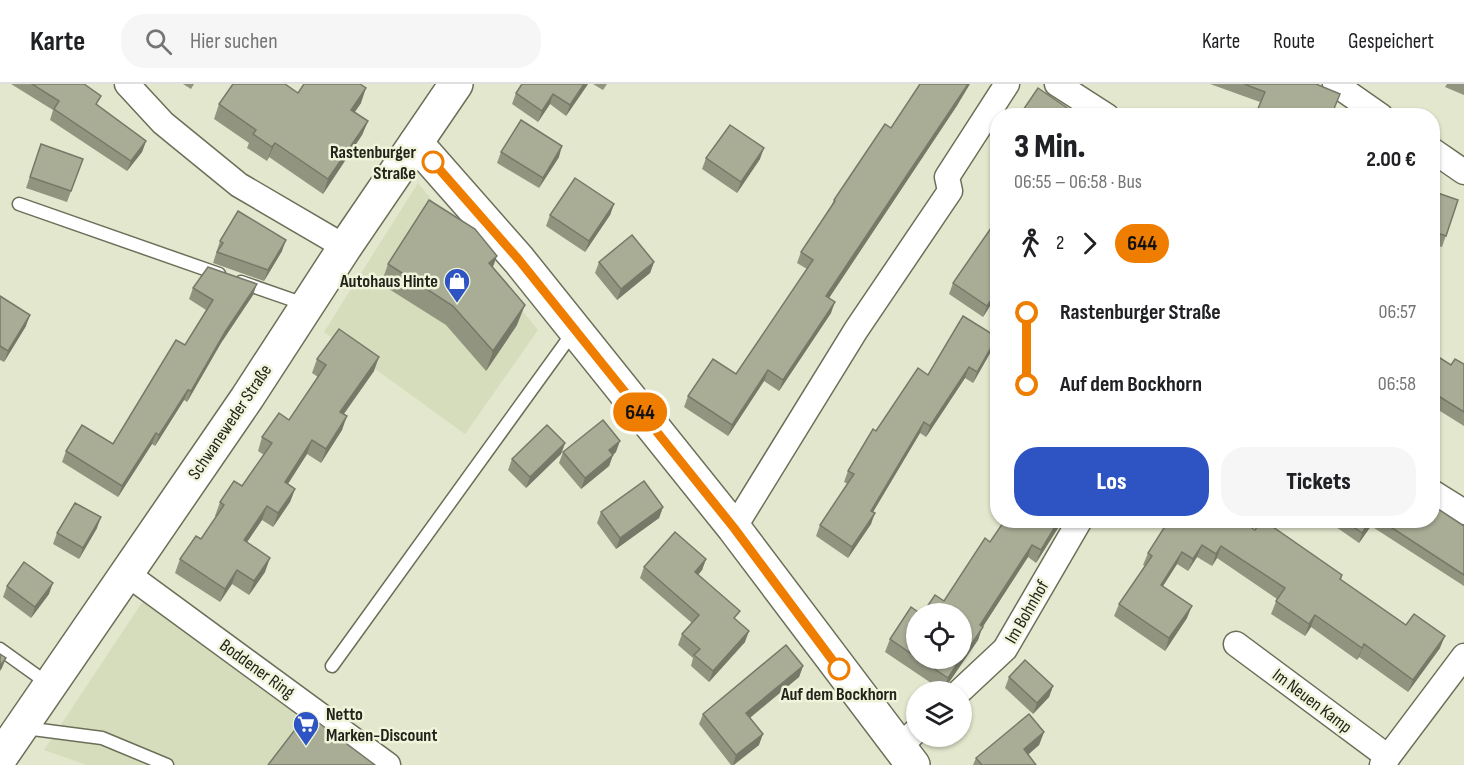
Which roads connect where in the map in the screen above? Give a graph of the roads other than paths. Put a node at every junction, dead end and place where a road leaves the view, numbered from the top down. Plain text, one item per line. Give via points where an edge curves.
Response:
1 (127, 84) edge
2 (456, 84) edge
3 (1007, 84) edge
4 (1057, 84) edge
5 (1335, 84) edge
6 (992, 108) edge
7 (1094, 108) edge
8 (1370, 108) edge
9 (990, 110) edge
10 (416, 143) junction
11 (1440, 156) edge
12 (1464, 172) edge
13 (19, 204) dead end
14 (345, 247) junction
15 (308, 306) junction
16 (574, 330) junction
17 (1440, 497) edge
18 (1464, 512) edge
19 (734, 528) junction
20 (1075, 528) edge
21 (126, 573) junction
22 (1236, 645) dead end
23 (0, 649) edge
24 (1464, 656) edge
25 (332, 666) dead end
26 (971, 681) edge
27 (50, 686) junction
28 (21, 728) junction
29 (909, 748) edge
30 (0, 758) edge
31 (1385, 761) edge
32 (167, 765) edge
33 (388, 765) edge

1 - 14 street via 164,123 239,185
2 - 10 main road, Schwaneweder Straße
3 - 6 street
4 - 7 street
5 - 8 street
9 - 19 street via 947,177 950,191 856,330
10 - 14 main road, Schwaneweder Straße
10 - 16 main road via 519,260
11 - 12 street
13 - 15 lane
14 - 15 main road, Schwaneweder Straße
15 - 21 main road, Schwaneweder Straße
16 - 19 main road
16 - 25 lane
17 - 18 street
19 - 29 main road
20 - 26 street, Im Bohnhof via 1005,649
21 - 27 main road, Schwaneweder Straße
21 - 33 street, Boddener Ring
22 - 31 street, Im Neuen Kamp
23 - 27 lane
24 - 31 street, Im Neuen Kamp
27 - 28 main road, Schwaneweder Straße
28 - 30 main road, Schwaneweder Straße
28 - 32 lane via 102,738

